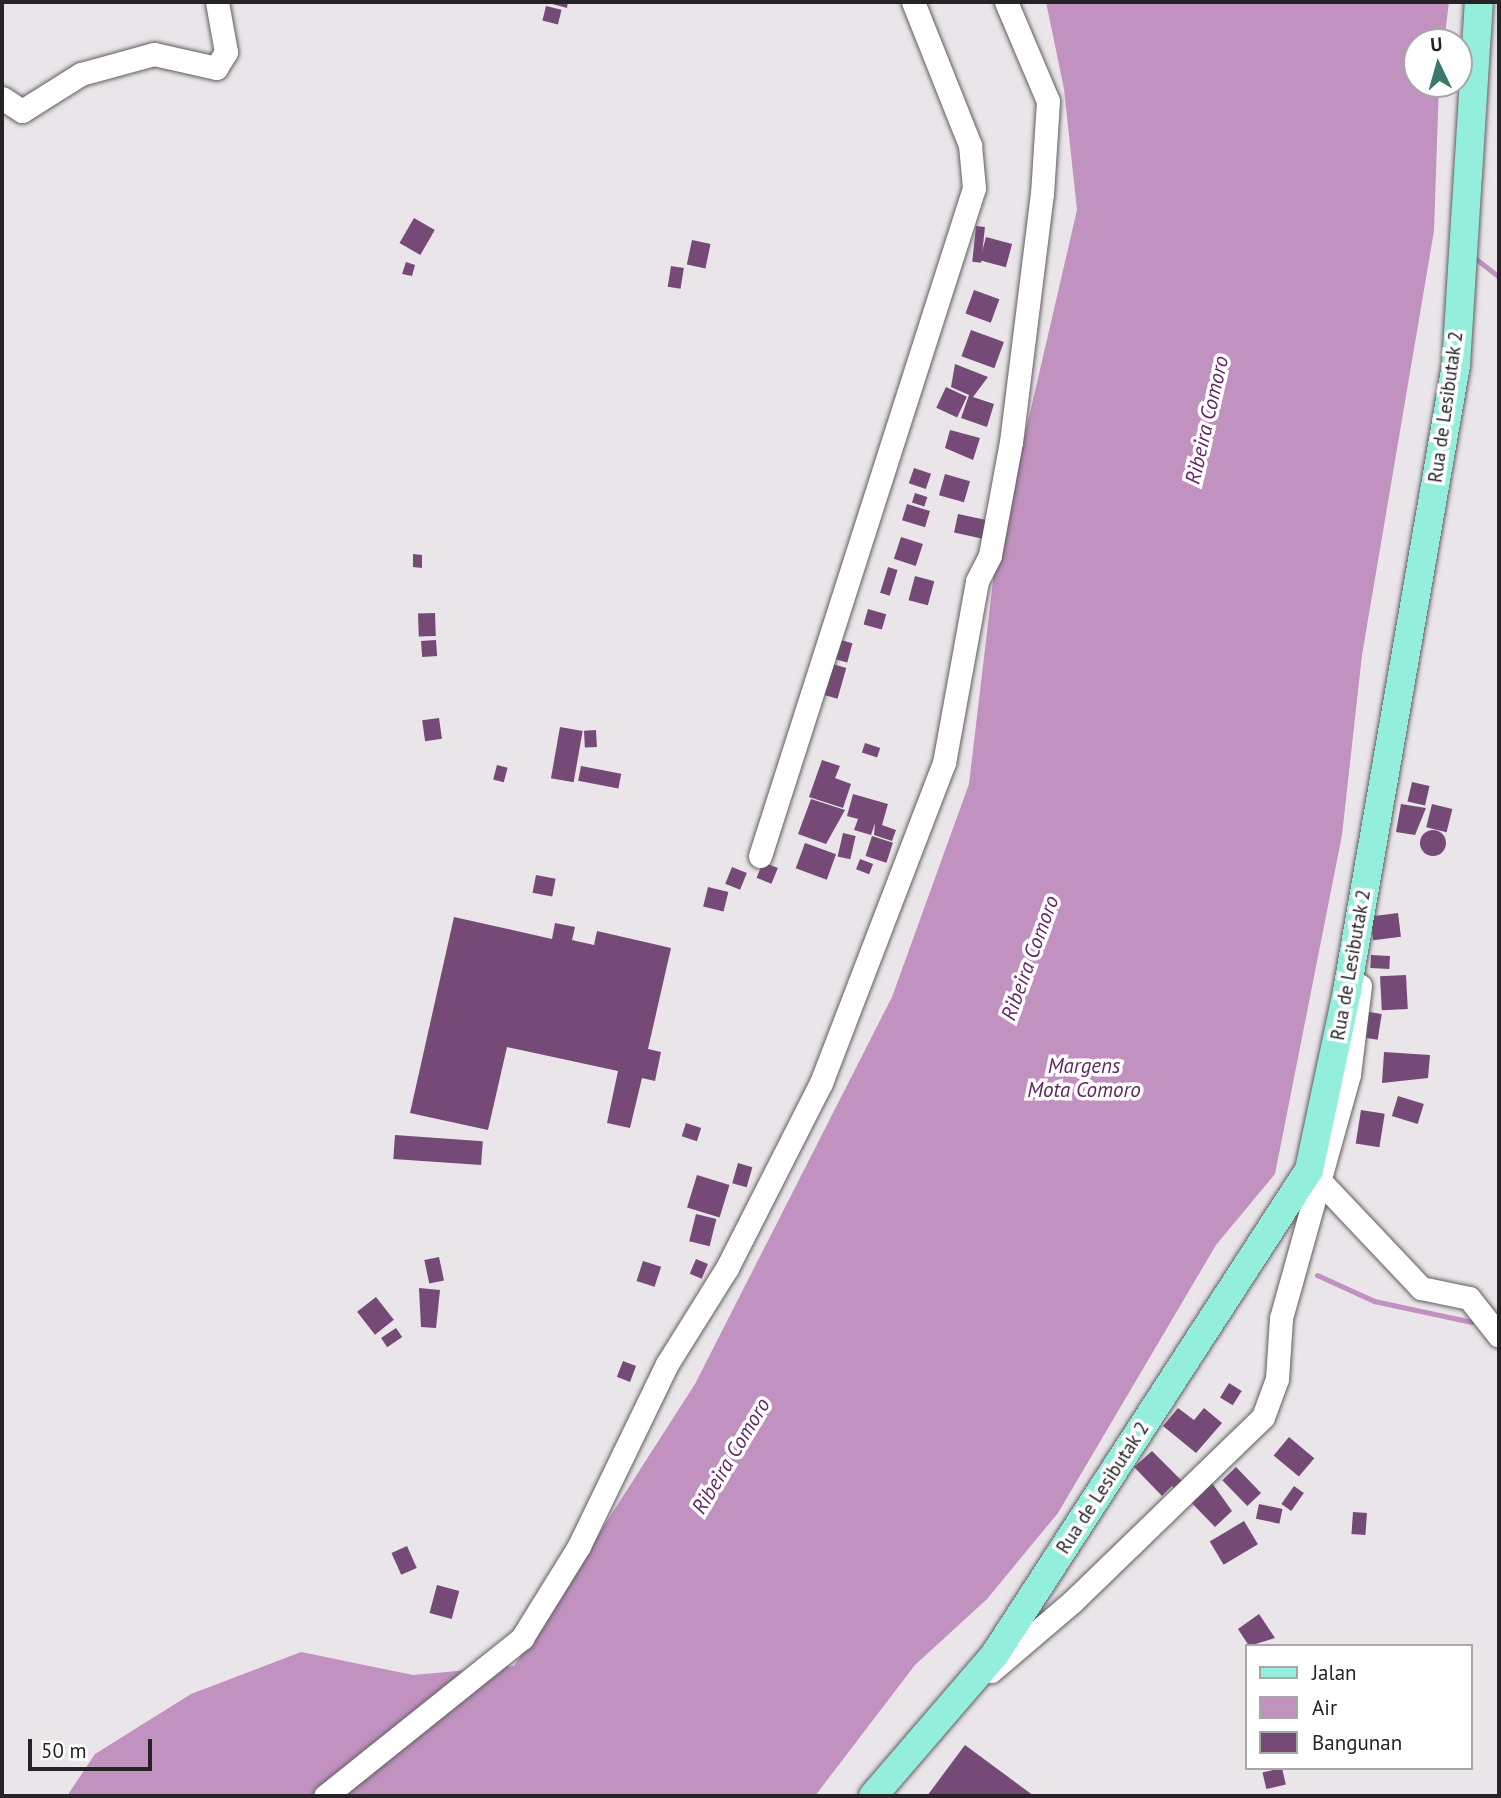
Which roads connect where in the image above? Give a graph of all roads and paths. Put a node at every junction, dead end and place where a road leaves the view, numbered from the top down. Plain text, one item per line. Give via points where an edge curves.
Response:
1 (217, 2) edge
2 (913, 2) edge
3 (1006, 2) edge
4 (1479, 2) edge
5 (2, 98) edge
6 (760, 856) dead end
7 (1357, 934) junction
8 (1319, 1180) junction
9 (1499, 1336) edge
10 (951, 1704) junction
11 (325, 1796) edge
12 (873, 1796) edge

1 - 5 street via 226,52 216,68 154,54 81,74 22,111
2 - 6 street via 970,145 974,188
3 - 11 street via 1048,100 1042,194 1012,442 990,555 977,581 944,763 821,1083 727,1268 667,1364 579,1546 522,1638
4 - 7 main road, Rua de Lesibutak 2 via 1455,365
7 - 8 street via 1360,982 1349,1074
7 - 10 main road, Rua de Lesibutak 2 via 1321,1127 1292,1202 995,1654
8 - 9 street via 1420,1288 1469,1298
8 - 10 street via 1282,1318 1277,1379 1263,1417 1072,1602
10 - 12 main road, Rua de Lesibutak 2

